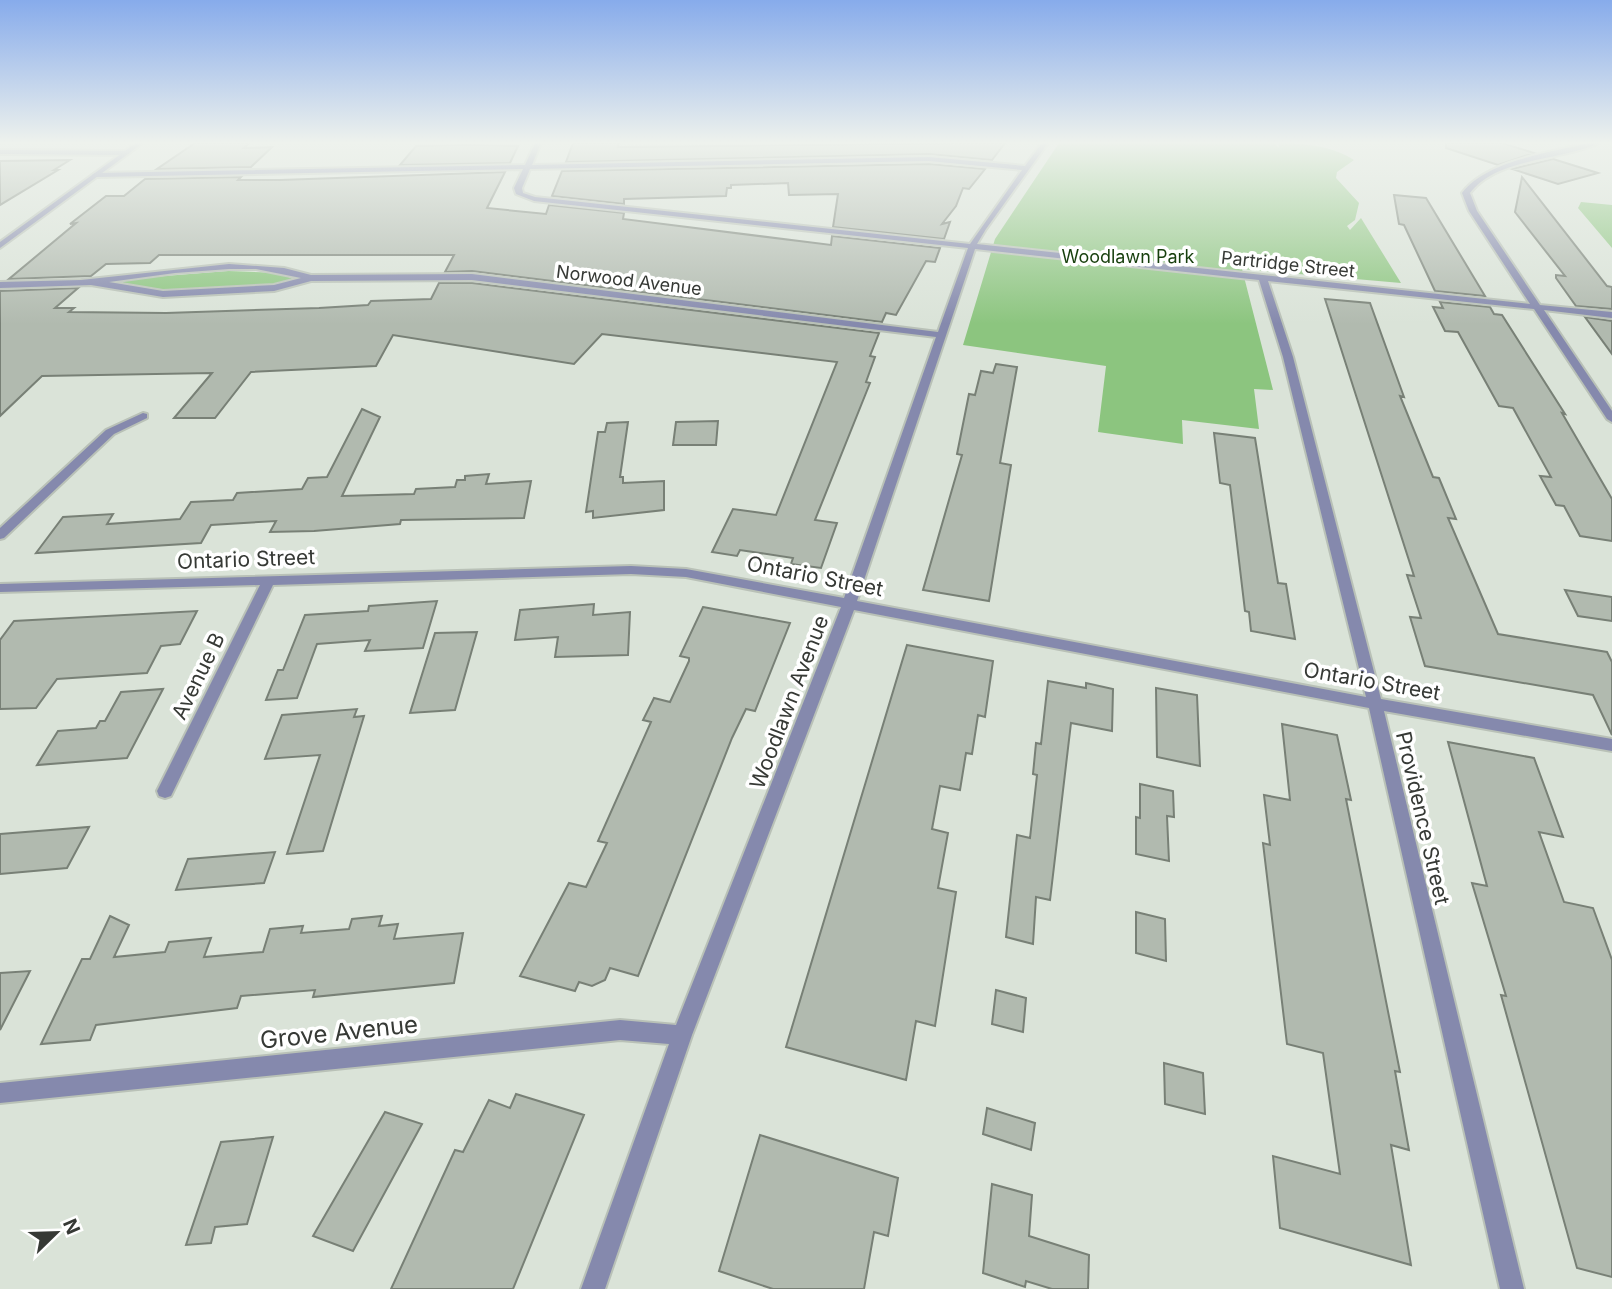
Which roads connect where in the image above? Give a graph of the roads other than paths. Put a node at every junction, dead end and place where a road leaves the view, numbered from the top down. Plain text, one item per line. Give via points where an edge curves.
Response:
1 (56, 203) edge
2 (573, 203) edge
3 (1002, 203) edge
4 (1470, 203) edge
5 (20, 229) junction
6 (0, 230) edge
7 (0, 246) edge
8 (972, 247) junction
9 (312, 278) junction
10 (1263, 278) junction
11 (91, 282) junction
12 (0, 285) edge
13 (1539, 307) junction
14 (1612, 315) edge
15 (942, 335) junction
16 (143, 416) dead end
17 (1612, 419) edge
18 (0, 535) edge
19 (269, 579) junction
20 (0, 588) edge
21 (849, 604) junction
22 (1375, 704) junction
23 (1612, 745) edge
24 (165, 791) dead end
25 (682, 1035) junction
26 (0, 1093) edge
27 (593, 1289) edge
28 (1512, 1289) edge

1 - 5 street
2 - 8 street, Partridge Street
3 - 8 street, Woodlawn Avenue
4 - 13 street
5 - 6 street
5 - 7 street
8 - 10 street, Partridge Street
8 - 15 street, Woodlawn Avenue
9 - 11 street, Norwood Avenue via 274,288 163,294
9 - 11 street, Norwood Avenue via 289,270 232,265
9 - 15 street, Norwood Avenue via 472,276
10 - 13 street, Partridge Street
10 - 22 street, Providence Street via 1288,357
11 - 12 street, Norwood Avenue
13 - 14 street, Partridge Street
13 - 17 street
15 - 21 street, Woodlawn Avenue
16 - 18 street via 110,432
19 - 20 street, Ontario Street
19 - 21 street, Ontario Street via 631,570 686,573
19 - 24 street, Avenue B
21 - 22 street, Ontario Street
21 - 25 street, Woodlawn Avenue
22 - 23 street, Ontario Street
22 - 28 street, Providence Street
25 - 26 street, Grove Avenue via 621,1030
25 - 27 street, Woodlawn Avenue

